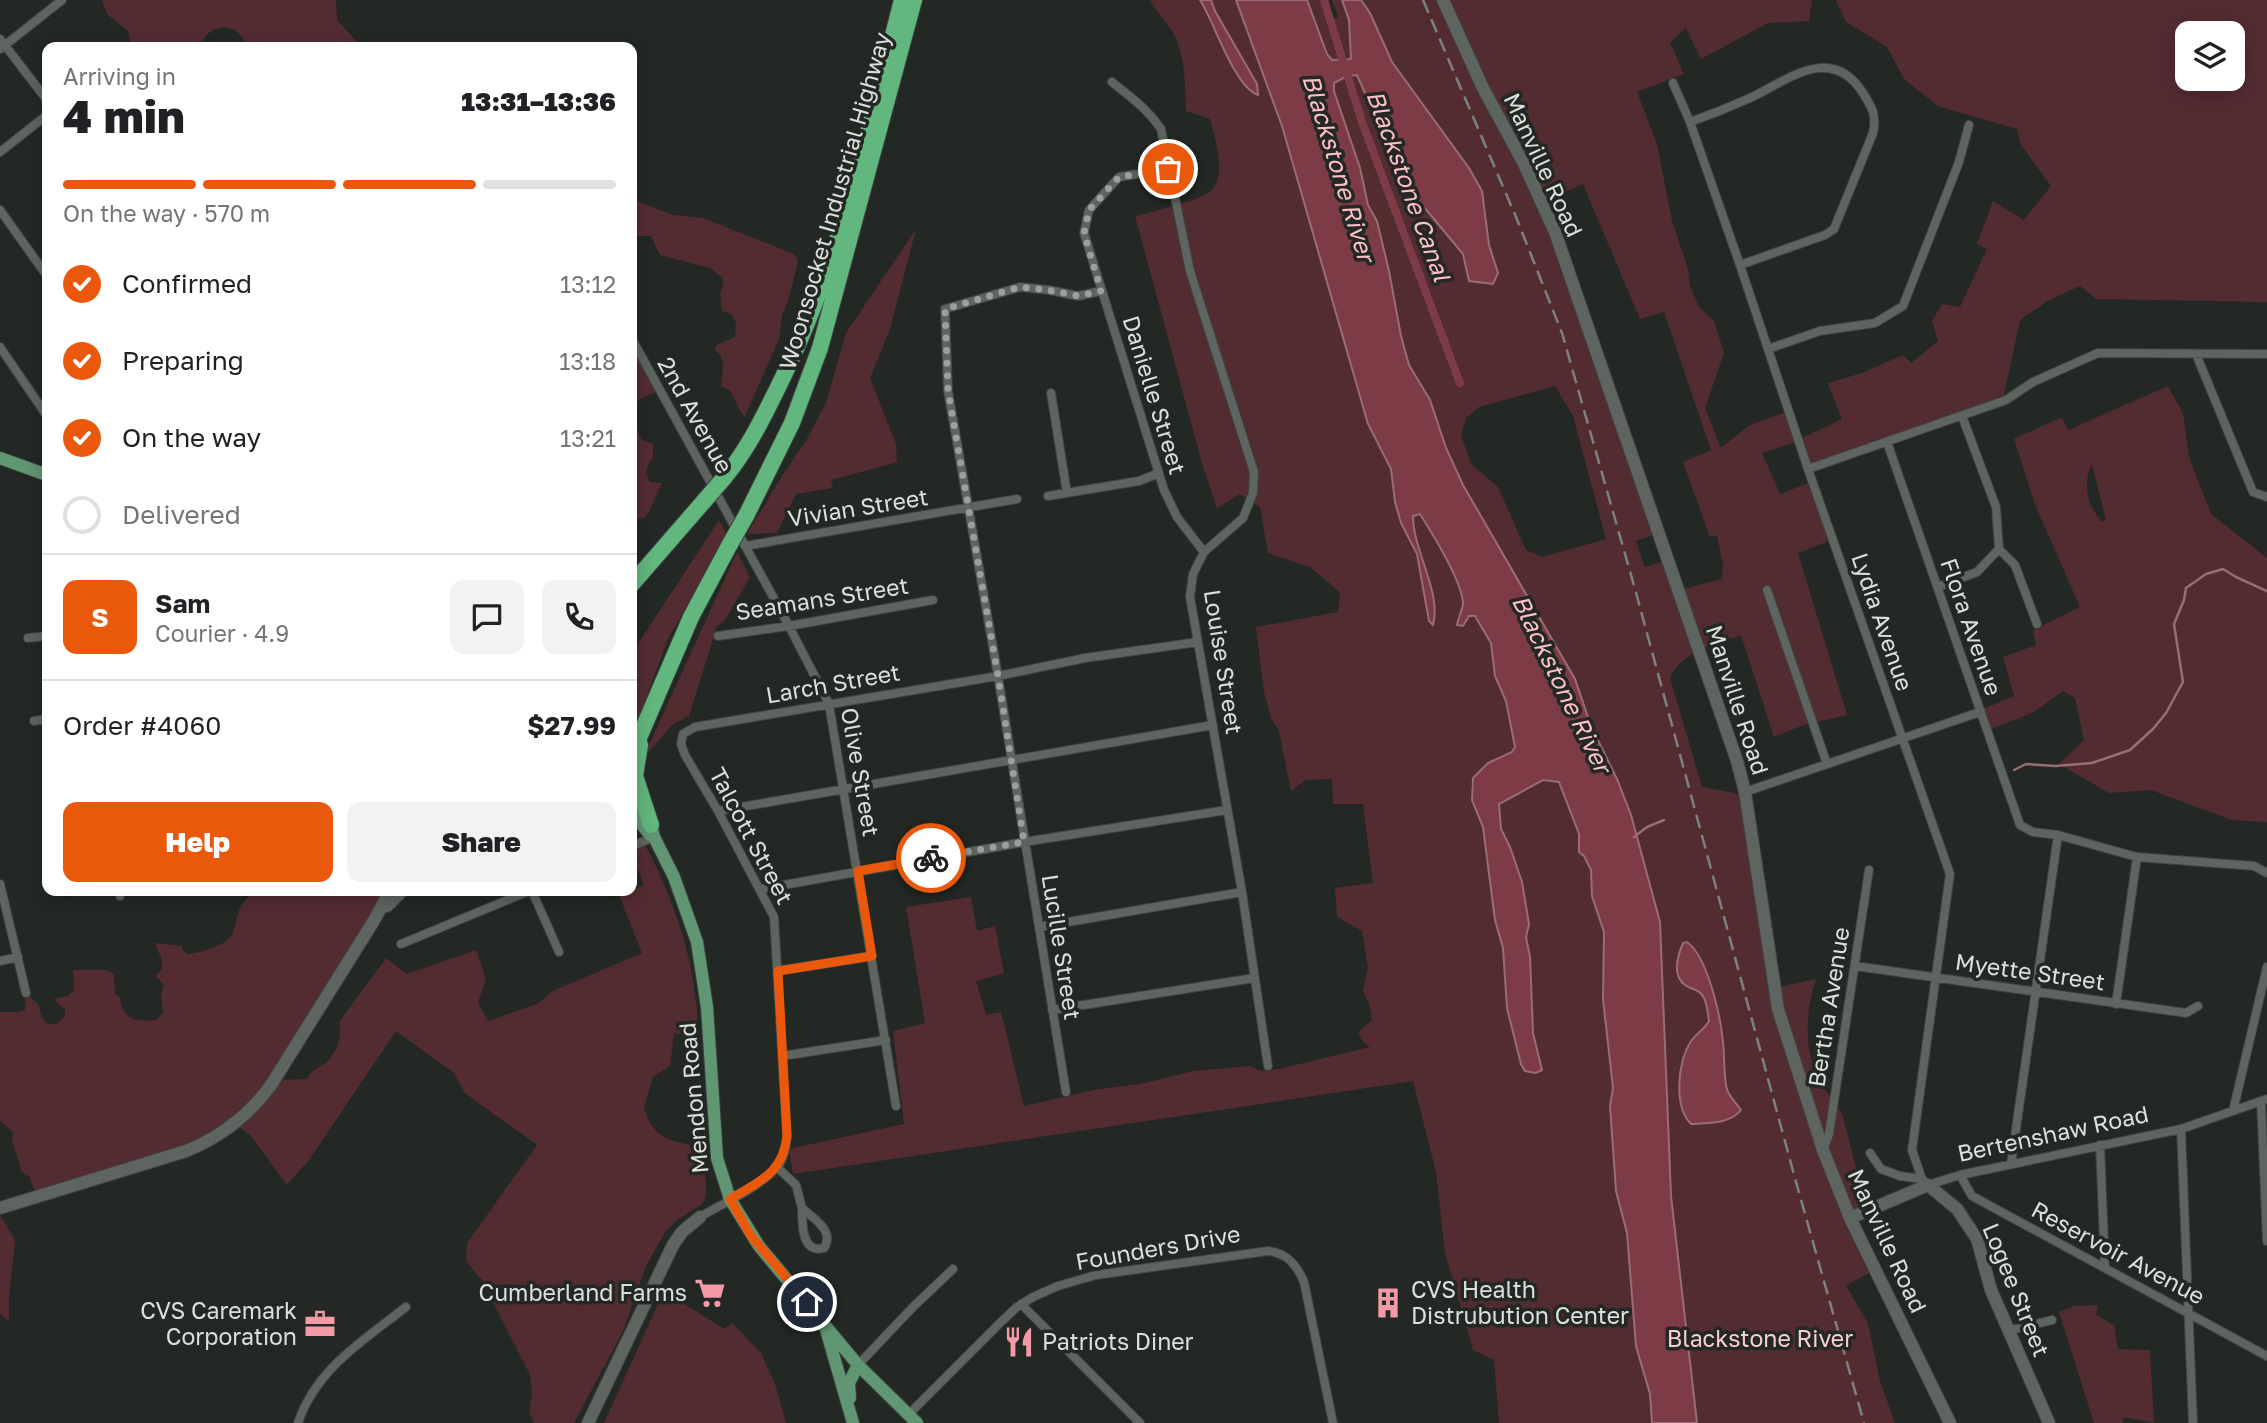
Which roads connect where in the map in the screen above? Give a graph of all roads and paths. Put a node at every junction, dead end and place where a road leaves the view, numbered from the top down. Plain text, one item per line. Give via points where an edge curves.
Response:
1 (62, 0) edge
2 (902, 0) edge
3 (914, 0) edge
4 (1443, 0) edge
5 (2, 45) edge
6 (1112, 82) dead end
7 (1673, 83) dead end
8 (42, 94) edge
9 (42, 120) edge
10 (1690, 122) junction
11 (1969, 125) dead end
12 (0, 152) edge
13 (1168, 169) junction
14 (0, 210) edge
15 (1740, 265) junction
16 (42, 269) edge
17 (1101, 291) junction
18 (0, 347) edge
19 (637, 348) edge
20 (1768, 349) junction
21 (2196, 354) junction
22 (2267, 354) edge
23 (1051, 393) dead end
24 (42, 409) edge
25 (1962, 416) junction
26 (1887, 442) junction
27 (0, 458) edge
28 (1808, 469) junction
29 (42, 473) edge
30 (1159, 473) junction
31 (1067, 493) junction
32 (1048, 496) dead end
33 (2267, 497) edge
34 (1017, 499) dead end
35 (724, 508) joint
36 (968, 509) junction
37 (738, 545) junction
38 (1999, 549) junction
39 (1204, 552) junction
40 (637, 578) edge
41 (1938, 587) junction
42 (1768, 590) dead end
43 (933, 600) dead end
44 (2037, 624) dead end
45 (789, 626) junction
46 (718, 636) dead end
47 (42, 637) edge
48 (28, 638) dead end
49 (1198, 642) junction
50 (998, 676) junction
51 (829, 704) junction
52 (1980, 712) junction
53 (42, 720) edge
54 (34, 721) dead end
55 (1213, 725) junction
56 (644, 729) junction
57 (683, 734) joint
58 (1902, 738) junction
59 (637, 744) edge
60 (1011, 759) junction
61 (1826, 764) junction
62 (637, 766) edge
63 (637, 782) edge
64 (843, 788) junction
65 (1745, 792) junction
66 (637, 803) edge
67 (1227, 810) junction
68 (718, 811) junction
69 (637, 820) edge
70 (652, 831) junction
71 (2058, 835) junction
72 (637, 842) edge
73 (1024, 842) junction
74 (2137, 856) junction
75 (1869, 870) dead end
76 (858, 871) junction
77 (2267, 873) edge
78 (0, 884) edge
79 (761, 889) junction
80 (1242, 892) junction
81 (387, 896) edge
82 (397, 896) edge
83 (519, 896) edge
84 (533, 896) edge
85 (373, 922) junction
86 (1039, 927) junction
87 (401, 944) dead end
88 (559, 952) dead end
89 (872, 956) junction
90 (18, 957) junction
91 (0, 961) edge
92 (1855, 966) junction
93 (2267, 967) edge
94 (778, 971) junction
95 (1254, 978) junction
96 (1936, 978) junction
97 (2035, 992) junction
98 (26, 993) dead end
99 (2116, 1004) junction
100 (2198, 1006) dead end
101 (1052, 1010) junction
102 (886, 1040) junction
103 (782, 1056) junction
104 (1268, 1066) dead end
105 (1066, 1092) dead end
106 (2264, 1100) edge
107 (896, 1106) dead end
108 (2233, 1111) junction
109 (2180, 1129) junction
110 (2100, 1145) junction
111 (1823, 1150) junction
112 (1870, 1153) dead end
113 (2011, 1164) junction
114 (776, 1166) junction
115 (1960, 1175) junction
116 (1925, 1182) junction
117 (730, 1199) junction
118 (0, 1208) edge
119 (802, 1208) junction
120 (700, 1217) joint
121 (1850, 1218) junction
122 (2267, 1241) edge
123 (953, 1269) dead end
124 (2105, 1269) junction
125 (1021, 1304) junction
126 (407, 1307) dead end
127 (2189, 1313) junction
128 (2052, 1320) dead end
129 (824, 1322) junction
130 (2008, 1331) junction
131 (2267, 1356) edge
132 (860, 1360) junction
133 (841, 1382) junction
134 (913, 1419) edge
135 (853, 1421) edge
136 (298, 1423) edge
137 (588, 1423) edge
138 (1140, 1423) edge
139 (1333, 1423) edge
140 (1950, 1423) edge
141 (2049, 1423) edge
142 (2193, 1423) edge

1 - 5 street
2 - 40 highway, Woonsocket Industrial Highway, bridge via 847,210 822,288 779,386 724,478
3 - 37 highway, Woonsocket Industrial Highway, bridge via 820,348 781,448 746,516
4 - 65 main road, Manville Road via 1555,232
5 - 8 street
6 - 13 street, Louise Street via 1139,102 1161,129
7 - 10 street, Lydia Avenue
9 - 12 street
10 - 15 street, Lydia Avenue
10 - 15 street via 1818,67 1846,74 1874,113 1873,133 1835,229
11 - 20 street via 1903,306 1875,323 1820,331
13 - 17 street, Danielle Street via 1119,177 1089,210 1084,233
13 - 39 street, Louise Street via 1190,271 1254,472 1253,493 1243,519
14 - 16 street
15 - 20 street, Lydia Avenue
17 - 30 street, Danielle Street
17 - 36 street, Lucille Street via 1078,296 1020,287 945,309 948,391
18 - 24 street
19 - 35 street, 2nd Avenue
20 - 28 street, Lydia Avenue
21 - 22 street
21 - 25 street via 2098,353 2033,382 2006,400
21 - 33 street via 2253,492
23 - 31 street
25 - 26 street
25 - 38 street via 1996,507
26 - 28 street
26 - 41 street, Flora Avenue
27 - 29 main road
28 - 58 street, Lydia Avenue
30 - 31 street via 1139,481
30 - 39 street, Danielle Street via 1169,504
31 - 32 street
34 - 36 street, Vivian Street
35 - 37 street, Olive Street
36 - 37 street, Vivian Street
36 - 50 street, Lucille Street
37 - 45 street, Olive Street
37 - 56 highway, Woonsocket Industrial Highway via 685,629
38 - 41 street via 1977,572
38 - 44 street via 2015,565
39 - 49 street, Louise Street via 1191,586
41 - 52 street, Flora Avenue
42 - 61 street
43 - 45 street, Seamans Street
45 - 46 street, Seamans Street
45 - 51 street, Olive Street
47 - 48 street
49 - 50 street, Larch Street
49 - 55 street, Louise Street
50 - 51 street, Larch Street
50 - 60 street, Lucille Street
51 - 57 street, Larch Street via 695,727
51 - 64 street, Olive Street
52 - 58 street
52 - 71 street, Flora Avenue via 2020,825
53 - 54 street
55 - 60 street
55 - 67 street, Louise Street
56 - 59 highway, Woonsocket Industrial Highway
56 - 62 highway
57 - 68 street, Talcott Street via 685,755
58 - 61 street
58 - 96 street, Lydia Avenue via 1950,874
60 - 64 street
60 - 73 street, Lucille Street
61 - 65 street
63 - 70 highway
64 - 68 street
64 - 76 street, Olive Street
65 - 111 main road, Manville Road via 1779,1009
66 - 70 main road, Mendon Road
67 - 73 street
67 - 80 street, Louise Street
68 - 79 street, Talcott Street
69 - 70 main road, Mendon Road via 643,829
70 - 72 street
70 - 117 main road, Mendon Road via 680,890 699,954 716,1151
71 - 74 street
71 - 97 street
73 - 76 street
73 - 86 street, Lucille Street
74 - 77 street via 2254,866
74 - 99 street
75 - 92 street, Bertha Avenue
76 - 79 street
76 - 89 street, Olive Street
78 - 90 street
79 - 94 street, Talcott Street via 774,917
80 - 86 street
80 - 95 street, Louise Street
81 - 85 main road
82 - 85 main road
83 - 87 street
84 - 88 street
85 - 118 main road via 271,1085 233,1125 186,1151
86 - 101 street, Lucille Street
89 - 94 street
89 - 102 street, Olive Street
90 - 91 street
90 - 98 street
92 - 96 street, Myette Street
92 - 111 street, Bertha Avenue
93 - 108 street
94 - 103 street, Talcott Street
95 - 101 street
95 - 104 street, Louise Street
96 - 97 street, Myette Street
96 - 116 street, Lydia Avenue via 1912,1150
97 - 99 street, Myette Street
97 - 113 street
99 - 100 street, Myette Street via 2186,1013
101 - 105 street, Lucille Street
102 - 103 street
102 - 107 street, Olive Street
103 - 114 street, Talcott Street via 787,1136
106 - 108 street, Bertenshaw Road
106 - 122 street
108 - 109 street, Bertenshaw Road
109 - 110 street, Bertenshaw Road
109 - 127 street
110 - 113 street, Bertenshaw Road
110 - 124 street
111 - 121 main road, Manville Road
112 - 116 street, Logee Street via 1881,1169
113 - 115 street, Bertenshaw Road
114 - 117 street via 767,1178
114 - 119 street via 796,1185
115 - 116 street, Bertenshaw Road
115 - 124 street, Reservoir Avenue via 1972,1196
116 - 121 main road, Bertenshaw Road
116 - 130 main road, Logee Street via 1957,1209 1977,1239
117 - 120 street
117 - 129 main road, Mendon Road via 751,1236
119 - 119 street via 807,1243 810,1248 824,1248 827,1231
120 - 137 main road via 673,1245
121 - 140 main road, Manville Road
123 - 132 street
124 - 127 street, Reservoir Avenue
125 - 134 street, Founders Drive
125 - 138 street
125 - 139 street, Founders Drive via 1058,1286 1107,1273 1249,1252 1278,1253 1296,1266 1304,1282
126 - 136 street via 332,1367
127 - 131 street, Reservoir Avenue
127 - 142 street
128 - 130 street
129 - 132 main road, Mendon Road
129 - 133 main road
130 - 141 main road, Logee Street
132 - 133 main road
132 - 134 main road, Mendon Road
132 - 135 main road via 849,1383
133 - 135 main road

